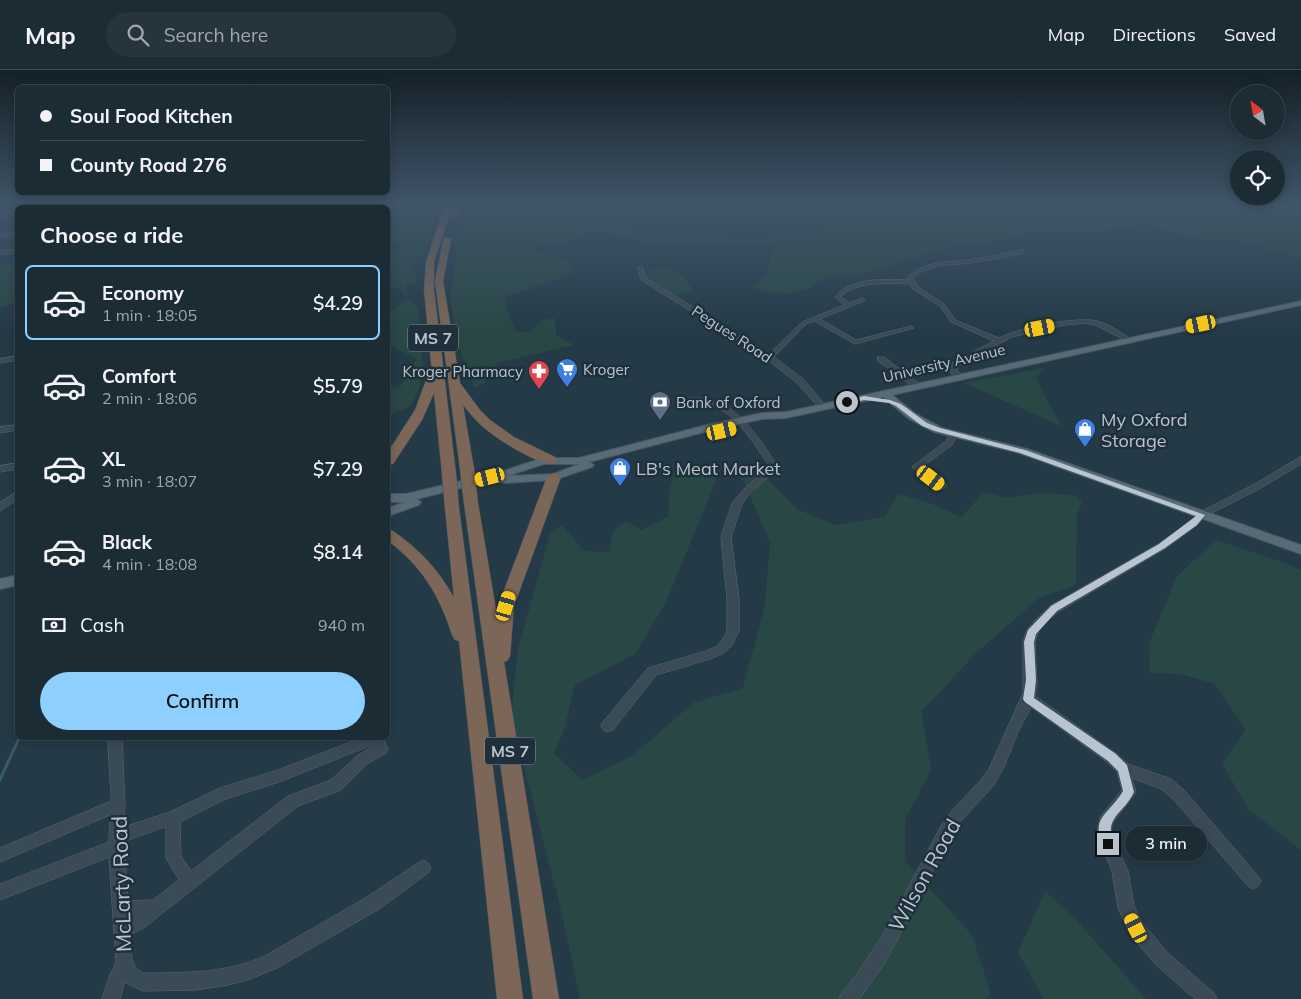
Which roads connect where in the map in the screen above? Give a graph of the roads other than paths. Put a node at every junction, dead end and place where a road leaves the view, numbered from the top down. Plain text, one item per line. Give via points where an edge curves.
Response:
1 (436, 247) edge
2 (444, 247) edge
3 (15, 251) edge
4 (1022, 252) dead end
5 (0, 254) edge
6 (640, 267) dead end
7 (911, 282) junction
8 (862, 300) dead end
9 (1301, 303) edge
10 (848, 305) junction
11 (815, 319) junction
12 (911, 328) dead end
13 (998, 340) junction
14 (1128, 340) junction
15 (15, 358) edge
16 (769, 358) junction
17 (880, 359) dead end
18 (0, 361) edge
19 (436, 366) junction
20 (453, 375) junction
21 (958, 376) junction
22 (918, 386) junction
23 (907, 388) junction
24 (884, 393) junction
25 (864, 398) junction
26 (692, 400) dead end
27 (898, 405) junction
28 (823, 407) junction
29 (741, 423) junction
30 (15, 428) edge
31 (0, 430) edge
32 (954, 434) junction
33 (390, 458) edge
34 (1301, 460) edge
35 (15, 466) edge
36 (555, 468) junction
37 (0, 469) edge
38 (942, 486) dead end
39 (15, 496) edge
40 (390, 498) edge
41 (462, 506) junction
42 (0, 508) edge
43 (390, 511) edge
44 (1201, 515) junction
45 (390, 535) edge
46 (1301, 550) edge
47 (15, 581) edge
48 (0, 584) edge
49 (471, 660) junction
50 (1028, 699) junction
51 (502, 700) junction
52 (608, 726) dead end
53 (115, 740) edge
54 (371, 740) edge
55 (377, 740) edge
56 (1123, 769) junction
57 (118, 805) junction
58 (173, 818) junction
59 (116, 842) junction
60 (0, 855) edge
61 (423, 868) dead end
62 (1253, 881) dead end
63 (190, 882) junction
64 (0, 892) edge
65 (120, 907) junction
66 (156, 907) junction
67 (121, 931) junction
68 (124, 963) junction
69 (111, 999) edge
70 (510, 999) edge
71 (546, 999) edge
72 (848, 999) edge
73 (1208, 999) edge

1 - 19 highway, MS 7 via 430,262
2 - 20 highway, MS 7 via 439,281
3 - 5 street
4 - 7 street via 930,267 912,274
6 - 16 street, Pegues Road via 643,280
7 - 10 street via 890,282 845,290 838,295 838,300
7 - 13 street via 942,305 953,321
8 - 10 street
9 - 14 main road, University Avenue
10 - 11 street
11 - 12 street via 855,342
11 - 16 street via 804,323
13 - 14 street via 1029,330 1086,321 1097,323
13 - 21 street via 953,366
14 - 21 main road, University Avenue
15 - 18 street
16 - 28 street, Pegues Road via 802,382
17 - 22 street
19 - 33 highway via 420,415
19 - 41 highway, MS 7, bridge via 449,474
20 - 36 highway via 467,404 480,419
20 - 41 highway, MS 7, bridge via 467,470
21 - 22 main road, University Avenue
22 - 23 main road, University Avenue
23 - 24 main road, University Avenue
23 - 27 main road via 897,396
24 - 25 main road, University Avenue
24 - 27 main road
25 - 27 main road via 882,399
25 - 28 main road, University Avenue
26 - 29 street via 718,404
27 - 32 main road via 924,424
28 - 29 main road, University Avenue via 762,416
29 - 36 main road, University Avenue via 660,448
29 - 52 street via 773,465 737,503 726,537 733,631 728,642 710,655 652,671
30 - 31 street
32 - 38 street via 949,442 916,467
32 - 44 main road via 1023,451
34 - 44 street, Wilson Road
35 - 37 street
36 - 40 main road, University Avenue via 507,473 406,498
36 - 43 main road, University Avenue via 438,496
36 - 51 highway via 506,606 500,651
39 - 42 street
41 - 49 highway, MS 7
41 - 51 highway, MS 7
44 - 46 main road
44 - 50 street, Wilson Road via 1162,546 1054,609 1039,622 1029,642 1031,680
45 - 49 highway via 415,554 439,583
47 - 48 main road
49 - 70 highway, MS 7
50 - 56 street
50 - 72 street, Wilson Road via 986,785 960,810 947,829 897,926
51 - 71 highway, MS 7
53 - 57 street, McLarty Road
54 - 58 street via 220,795
55 - 63 street via 381,749 362,760 336,785 293,801
56 - 62 street via 1166,784 1173,790
56 - 73 street via 1129,792 1105,822 1104,834 1120,871 1126,908 1136,928 1161,958
57 - 59 street, McLarty Road
57 - 60 street
58 - 59 street
58 - 63 street via 174,858
59 - 64 street
59 - 65 street, McLarty Road
61 - 68 street, McLarty Road via 373,903 250,971 228,977 143,982 132,977
63 - 66 street
65 - 66 street via 143,910
65 - 67 street, McLarty Road
66 - 67 street
67 - 68 street, McLarty Road
68 - 69 street

